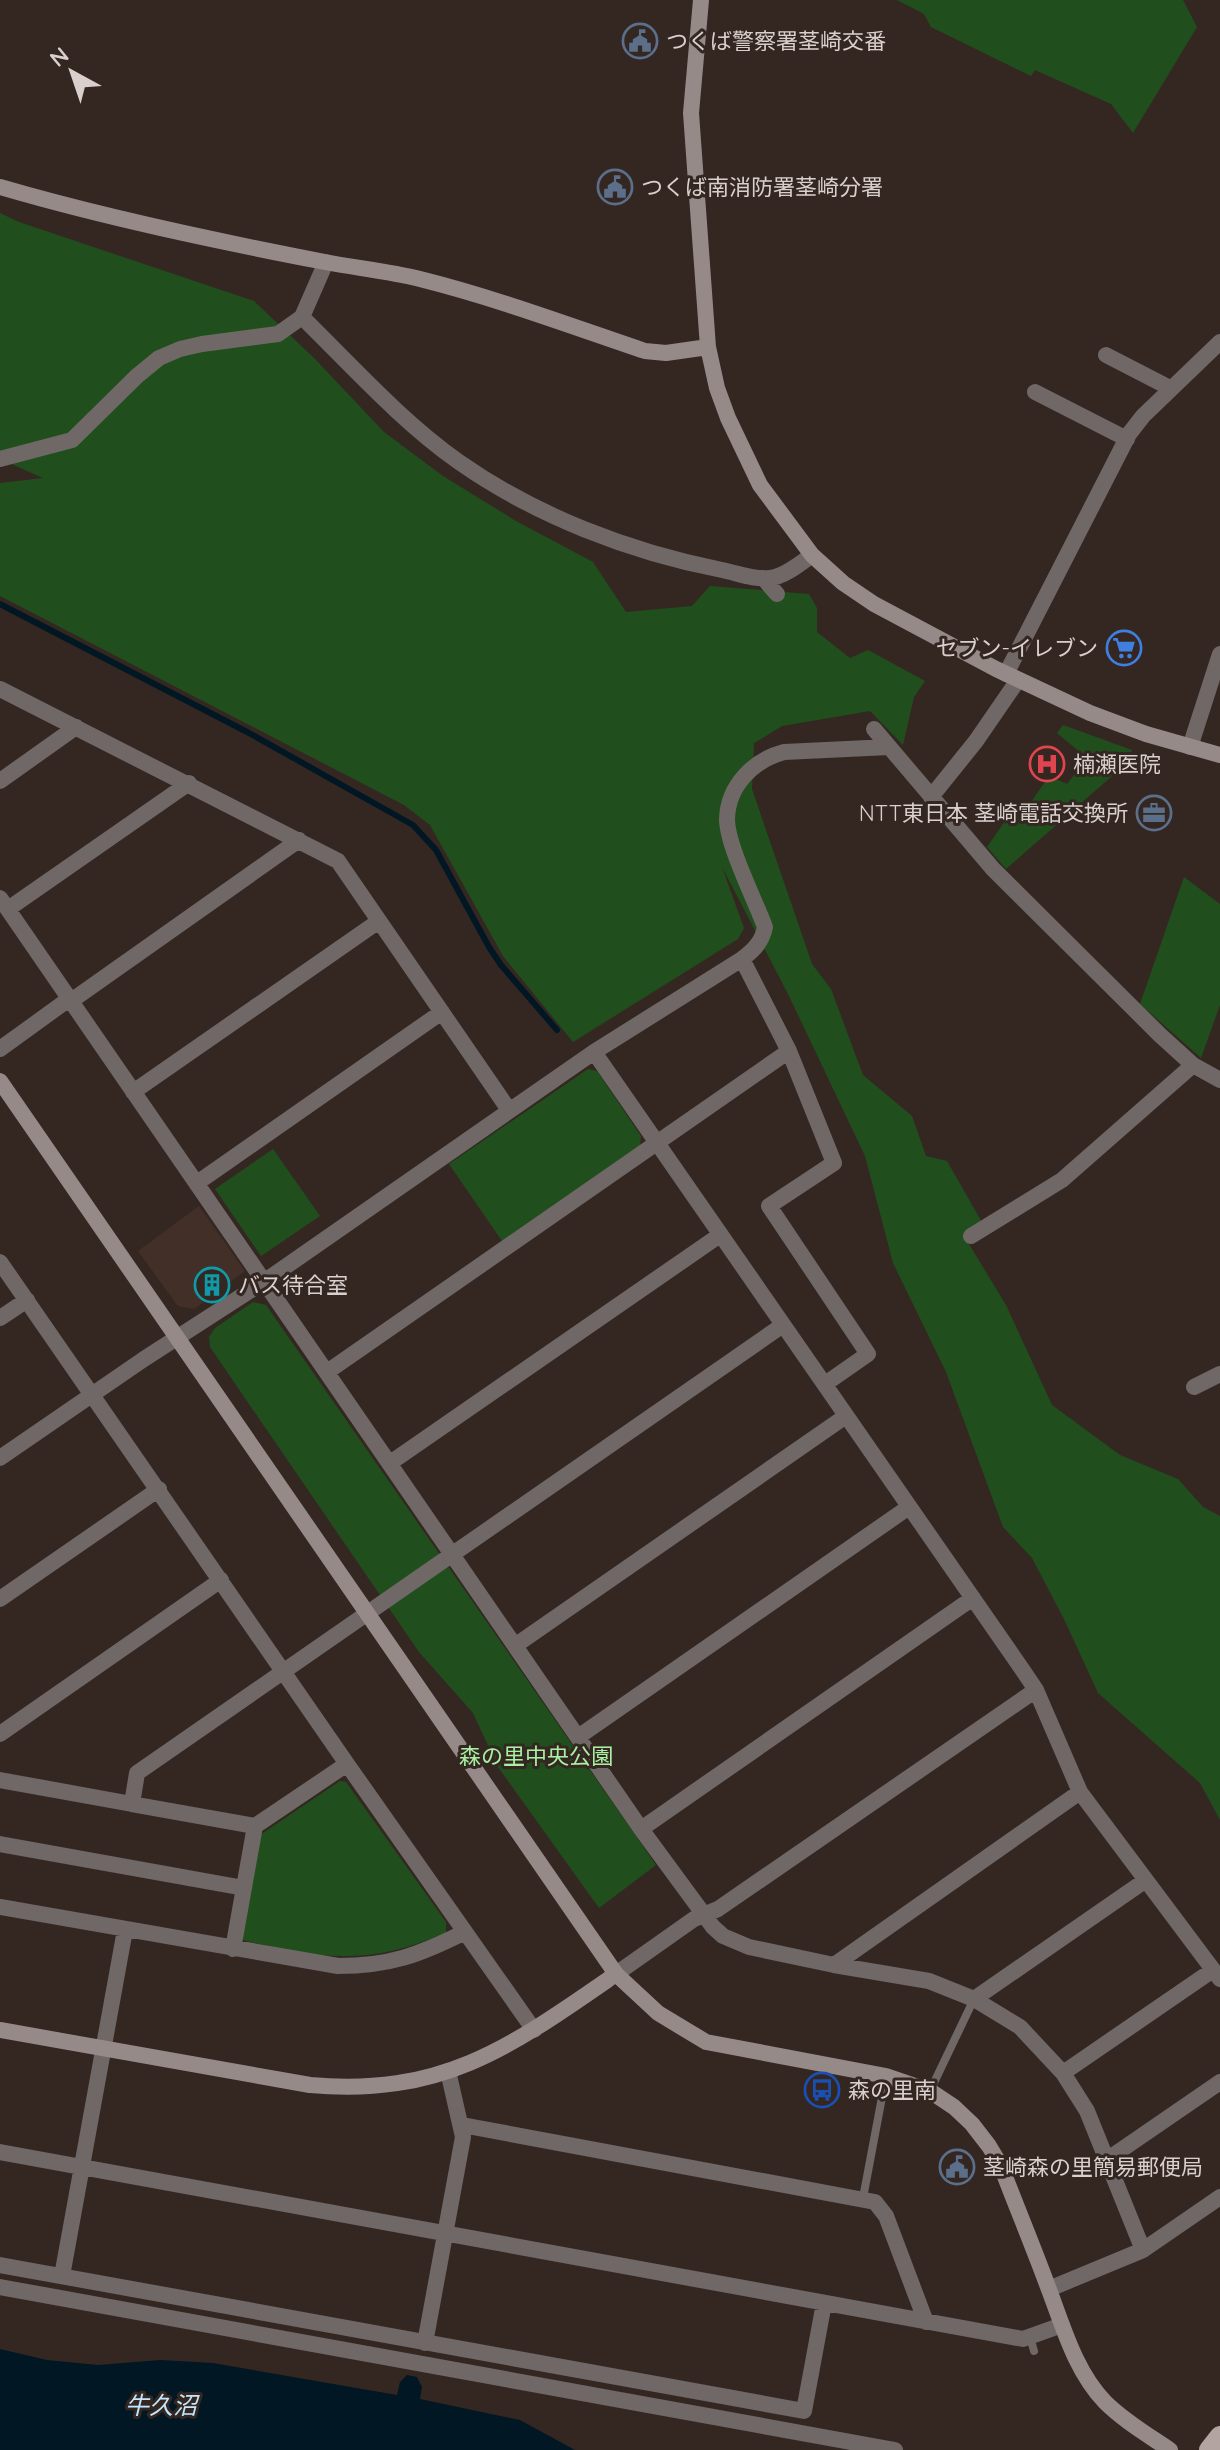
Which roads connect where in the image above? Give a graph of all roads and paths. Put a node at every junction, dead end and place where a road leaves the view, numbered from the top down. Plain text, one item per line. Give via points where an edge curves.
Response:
1 (701, 0) edge
2 (0, 187) edge
3 (326, 262) junction
4 (302, 317) junction
5 (1220, 342) edge
6 (708, 347) junction
7 (1106, 355) dead end
8 (1170, 388) junction
9 (1035, 392) dead end
10 (1127, 439) junction
11 (0, 459) edge
12 (812, 555) junction
13 (763, 578) junction
14 (777, 594) dead end
15 (1220, 654) edge
16 (1012, 677) junction
17 (0, 689) edge
18 (76, 727) junction
19 (874, 729) dead end
20 (889, 747) junction
21 (1190, 747) junction
22 (1220, 755) edge
23 (0, 781) edge
24 (189, 783) junction
25 (931, 797) junction
26 (299, 840) junction
27 (4, 904) edge
28 (379, 921) junction
29 (742, 959) junction
30 (70, 1000) junction
31 (442, 1012) junction
32 (0, 1049) edge
33 (789, 1051) junction
34 (594, 1052) junction
35 (1193, 1065) junction
36 (1220, 1080) edge
37 (0, 1081) edge
38 (133, 1092) junction
39 (509, 1110) junction
40 (657, 1143) junction
41 (197, 1183) junction
42 (720, 1235) junction
43 (971, 1236) dead end
44 (0, 1262) edge
45 (265, 1281) junction
46 (27, 1300) junction
47 (0, 1318) edge
48 (783, 1325) junction
49 (178, 1337) junction
50 (327, 1372) junction
51 (1220, 1374) edge
52 (825, 1384) junction
53 (1194, 1387) dead end
54 (93, 1393) junction
55 (846, 1416) junction
56 (0, 1458) edge
57 (390, 1463) junction
58 (159, 1489) junction
59 (909, 1507) junction
60 (452, 1555) junction
61 (221, 1580) junction
62 (973, 1598) junction
63 (0, 1599) edge
64 (368, 1613) junction
65 (516, 1645) junction
66 (284, 1672) junction
67 (1036, 1690) junction
68 (0, 1734) edge
69 (578, 1737) junction
70 (347, 1764) junction
71 (0, 1780) edge
72 (1080, 1792) junction
73 (132, 1804) junction
74 (255, 1826) junction
75 (641, 1829) junction
76 (0, 1844) edge
77 (1146, 1880) junction
78 (244, 1888) junction
79 (0, 1907) edge
80 (703, 1915) junction
81 (125, 1930) junction
82 (465, 1932) junction
83 (233, 1949) junction
84 (834, 1965) junction
85 (616, 1974) junction
86 (1217, 1974) edge
87 (974, 1999) junction
88 (0, 2030) edge
89 (534, 2030) junction
90 (103, 2049) junction
91 (448, 2071) junction
92 (1063, 2073) junction
93 (886, 2076) junction
94 (1220, 2082) edge
95 (930, 2091) junction
96 (462, 2125) junction
97 (0, 2152) edge
98 (1108, 2159) junction
99 (83, 2166) junction
100 (1220, 2197) edge
101 (863, 2198) junction
102 (446, 2234) junction
103 (1143, 2250) junction
104 (0, 2265) edge
105 (62, 2276) junction
106 (0, 2287) edge
107 (1049, 2289) junction
108 (824, 2303) junction
109 (1062, 2325) junction
110 (925, 2327) junction
111 (425, 2343) junction
112 (1220, 2436) edge
113 (1158, 2447) edge
114 (895, 2450) edge
115 (1209, 2450) edge

1 - 6 street via 691,113
2 - 3 street
3 - 4 street
3 - 6 street via 448,286 645,351
4 - 11 street via 278,334 202,344 159,358 72,440
4 - 13 street via 413,425 494,485 639,550
5 - 8 street
6 - 12 street via 717,388 746,460
7 - 8 street
8 - 10 street
9 - 10 street
10 - 16 street
12 - 13 street via 774,578
12 - 16 street via 874,604
13 - 14 street
15 - 21 street
16 - 21 street via 1090,713
16 - 25 street via 976,741
17 - 18 street
18 - 23 street
18 - 24 street
19 - 20 street
20 - 25 street
20 - 29 street via 784,752 753,766 740,781 727,820 765,927 763,937
21 - 22 street
24 - 26 street
24 - 27 street
25 - 35 street via 993,869
26 - 28 street via 338,861
26 - 30 street
27 - 30 street
28 - 31 street
28 - 38 street
29 - 33 street
29 - 34 street
30 - 32 street
30 - 38 street
31 - 39 street
31 - 41 street
33 - 40 street
33 - 52 street via 834,1163 769,1206 868,1354
34 - 39 street
34 - 40 street
35 - 36 street
35 - 43 street via 1062,1180
37 - 49 street
38 - 41 street
39 - 45 street
40 - 42 street
40 - 50 street
41 - 45 street
42 - 48 street
42 - 57 street
44 - 46 street
45 - 49 street
45 - 50 street
46 - 47 street
46 - 54 street
48 - 52 street
48 - 60 street
49 - 54 street
49 - 64 street
50 - 57 street
51 - 53 street
52 - 55 street
54 - 56 street
54 - 58 street
55 - 59 street
55 - 65 street
57 - 60 street
58 - 61 street
58 - 63 street
59 - 62 street
59 - 69 street
60 - 64 street
60 - 65 street
61 - 66 street
61 - 68 street
62 - 67 street
62 - 75 street
64 - 66 street
64 - 85 street
65 - 69 street
66 - 70 street
66 - 73 street via 137,1773
67 - 72 street
67 - 80 street
69 - 75 street
70 - 74 street
70 - 82 street
71 - 73 street
72 - 77 street
72 - 84 street
73 - 74 street
74 - 78 street
75 - 80 street
76 - 78 street
77 - 86 street
77 - 87 street
78 - 83 street
79 - 81 street
80 - 84 street via 736,1943
80 - 85 street
81 - 83 street
81 - 90 street
82 - 83 street via 411,1957 362,1966
82 - 89 street
84 - 87 street via 929,1981
85 - 89 street
85 - 93 street via 658,2013 706,2042
86 - 92 street
87 - 92 street via 1020,2027
87 - 95 lane
88 - 90 street
89 - 91 street
90 - 91 street via 345,2088 388,2085
90 - 99 street
91 - 96 street
92 - 98 street
93 - 95 street
93 - 101 lane
94 - 98 street
95 - 107 street via 954,2107 989,2146
96 - 101 street
96 - 102 street
97 - 99 street
98 - 103 street
99 - 102 street
99 - 105 street
100 - 103 street
101 - 110 street via 875,2202 886,2216
102 - 108 street
102 - 111 street
103 - 107 street
104 - 105 street
105 - 111 street
106 - 114 street
107 - 109 street
108 - 110 street
108 - 111 street via 804,2411
109 - 110 street via 1032,2344
109 - 113 street via 1079,2365 1104,2402
112 - 115 main road

